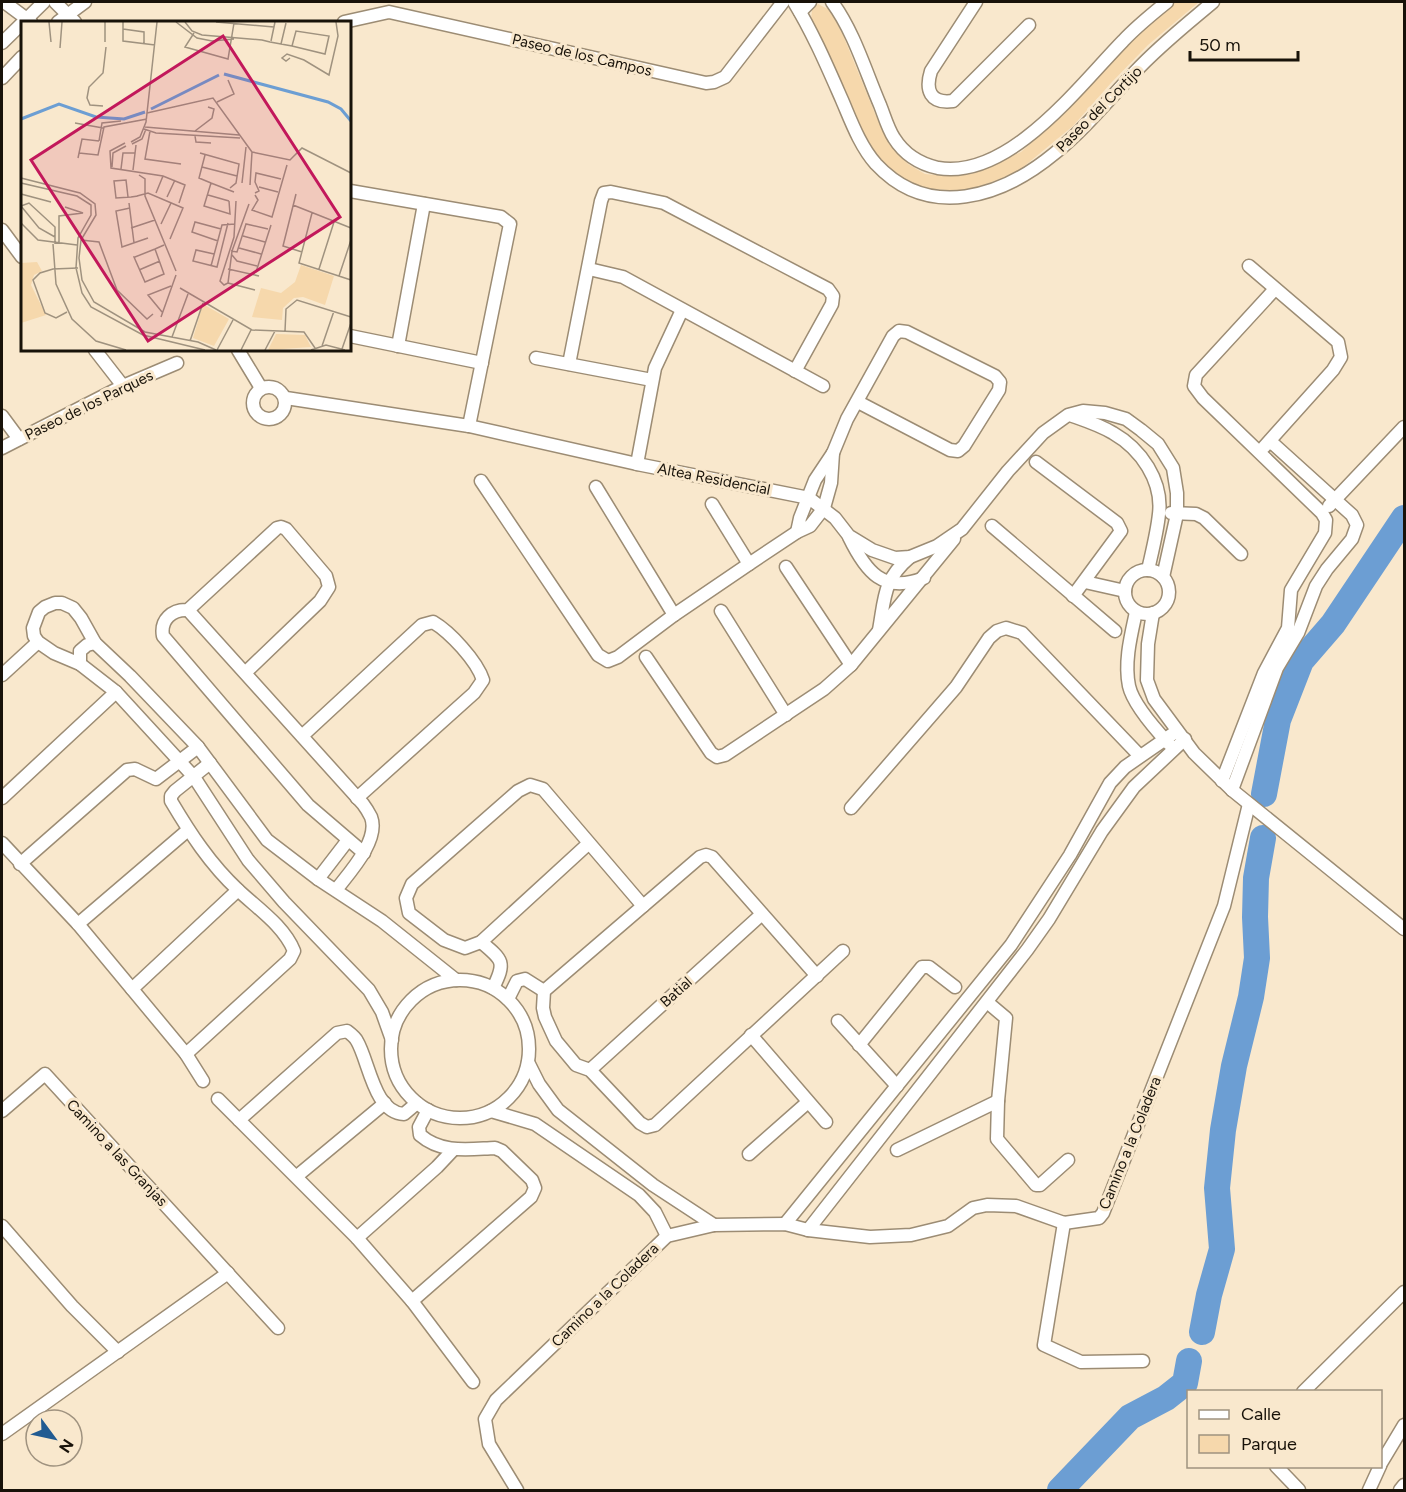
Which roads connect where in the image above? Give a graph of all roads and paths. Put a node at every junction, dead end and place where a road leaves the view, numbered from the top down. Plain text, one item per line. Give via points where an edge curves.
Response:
1 (4, 2) edge
2 (44, 2) edge
3 (55, 2) edge
4 (85, 2) edge
5 (783, 2) edge
6 (810, 2) edge
7 (832, 2) edge
8 (976, 2) edge
9 (1167, 2) edge
10 (1213, 2) edge
11 (797, 7) edge
12 (29, 20) edge
13 (66, 20) edge
14 (348, 21) edge
15 (1029, 25) dead end
16 (21, 27) edge
17 (2, 43) edge
18 (21, 58) edge
19 (2, 78) edge
20 (351, 190) edge
21 (424, 204) junction
22 (2, 230) edge
23 (21, 256) edge
24 (1249, 266) dead end
25 (589, 269) junction
26 (1275, 289) junction
27 (682, 310) junction
28 (351, 336) edge
29 (398, 346) junction
30 (95, 351) edge
31 (238, 351) edge
32 (536, 358) dead end
33 (177, 363) dead end
34 (482, 363) junction
35 (568, 364) junction
36 (795, 371) junction
37 (652, 380) junction
38 (123, 386) junction
39 (823, 386) dead end
40 (261, 388) junction
41 (286, 398) junction
42 (858, 402) junction
43 (1068, 415) junction
44 (2, 416) edge
45 (469, 426) junction
46 (1404, 427) edge
47 (19, 439) junction
48 (1270, 441) junction
49 (2, 448) edge
50 (1259, 452) junction
51 (833, 453) junction
52 (1036, 462) dead end
53 (637, 464) junction
54 (481, 481) dead end
55 (596, 487) dead end
56 (809, 498) junction
57 (1335, 501) junction
58 (712, 504) dead end
59 (824, 508) junction
60 (1159, 513) junction
61 (1322, 513) junction
62 (1177, 514) junction
63 (992, 526) dead end
64 (962, 529) junction
65 (797, 532) junction
66 (849, 536) junction
67 (1241, 554) dead end
68 (910, 557) junction
69 (749, 564) junction
70 (786, 567) dead end
71 (1148, 570) junction
72 (924, 578) junction
73 (1163, 578) junction
74 (888, 582) junction
75 (1085, 582) junction
76 (1125, 591) junction
77 (1073, 596) junction
78 (188, 610) junction
79 (721, 611) dead end
80 (1136, 612) junction
81 (1153, 613) junction
82 (674, 615) junction
83 (879, 631) junction
84 (1114, 631) dead end
85 (38, 642) junction
86 (95, 643) junction
87 (646, 657) dead end
88 (80, 664) junction
89 (851, 665) junction
90 (246, 672) junction
91 (2, 675) edge
92 (116, 692) junction
93 (786, 715) junction
94 (1181, 735) junction
95 (302, 736) junction
96 (1164, 739) junction
97 (198, 747) junction
98 (1173, 749) junction
99 (1194, 753) junction
100 (1140, 756) junction
101 (179, 763) junction
102 (210, 763) junction
103 (194, 777) junction
104 (1222, 782) junction
105 (1232, 790) junction
106 (2, 798) edge
107 (357, 798) junction
108 (1249, 804) junction
109 (851, 808) dead end
110 (188, 830) junction
111 (348, 840) junction
112 (2, 843) edge
113 (588, 844) junction
114 (364, 853) junction
115 (1071, 855) junction
116 (1083, 862) junction
117 (20, 864) junction
118 (318, 879) junction
119 (237, 890) junction
120 (336, 890) junction
121 (643, 906) junction
122 (762, 914) junction
123 (78, 924) junction
124 (1404, 929) edge
125 (481, 942) junction
126 (843, 951) dead end
127 (817, 976) junction
128 (456, 980) junction
129 (954, 987) dead end
130 (493, 988) junction
131 (132, 989) junction
132 (544, 991) junction
133 (508, 999) junction
134 (987, 1002) junction
135 (838, 1021) dead end
136 (750, 1035) junction
137 (392, 1040) junction
138 (859, 1045) junction
139 (186, 1054) junction
140 (528, 1062) junction
141 (590, 1070) junction
142 (203, 1081) dead end
143 (897, 1086) junction
144 (888, 1096) junction
145 (218, 1099) dead end
146 (998, 1101) junction
147 (808, 1102) junction
148 (385, 1103) junction
149 (417, 1103) junction
150 (902, 1107) junction
151 (428, 1110) junction
152 (2, 1111) edge
153 (491, 1111) junction
154 (239, 1120) junction
155 (826, 1122) dead end
156 (453, 1150) junction
157 (897, 1150) dead end
158 (749, 1154) dead end
159 (1068, 1160) dead end
160 (297, 1176) junction
161 (1064, 1223) junction
162 (785, 1224) junction
163 (714, 1225) junction
164 (2, 1227) edge
165 (808, 1230) junction
166 (667, 1236) junction
167 (357, 1238) junction
168 (228, 1273) junction
169 (1404, 1292) edge
170 (412, 1301) junction
171 (278, 1328) dead end
172 (118, 1352) junction
173 (1143, 1361) dead end
174 (473, 1383) dead end
175 (1305, 1390) edge
176 (1404, 1425) edge
177 (2, 1434) edge
178 (1382, 1463) edge
179 (1277, 1468) edge
180 (1379, 1468) edge
181 (1404, 1485) edge
182 (517, 1491) edge
183 (1299, 1491) edge
184 (1369, 1491) edge
185 (1400, 1491) edge

1 - 12 street
2 - 12 street
3 - 13 street
4 - 13 street
5 - 14 street, Paseo de los Campos via 725,78 706,83 388,12
6 - 11 street
7 - 9 street, Paseo del Cortijo via 848,28 894,138 911,157 928,166 949,169 978,164 1015,146 1038,129 1126,38
8 - 15 street via 931,71 927,83 935,99 953,101
10 - 11 street, Paseo del Cortijo via 1154,53 1054,154 991,190 965,197 925,195 909,189 875,163 860,140
16 - 17 street
18 - 19 street
20 - 21 street
21 - 29 street
21 - 34 street via 501,217 510,224
22 - 23 street
24 - 26 street
25 - 27 street via 622,277
25 - 35 street
25 - 36 street via 604,194 664,202 828,289 833,296 832,304
26 - 48 street via 1338,342 1341,357
26 - 50 street via 1196,375 1194,386
27 - 36 street
27 - 37 street
28 - 29 street
29 - 34 street
30 - 38 street
31 - 40 street
32 - 35 street
33 - 38 street, Paseo de los Parques
34 - 45 street
35 - 37 street
36 - 39 street
37 - 53 street
38 - 47 street, Paseo de los Parques
40 - 41 street via 273,387
40 - 41 street via 253,403 254,410 265,419 277,417
41 - 45 street, Altea Residencial
42 - 42 street via 958,451 999,390 1000,382 995,376 899,331
42 - 51 street
43 - 60 street via 1112,432 1133,447 1153,477 1159,494
43 - 62 street via 1083,411 1126,419 1158,444 1173,468
43 - 64 street, Altea Residencial via 1043,433
44 - 47 street
45 - 53 street, Altea Residencial
46 - 57 street
47 - 49 street, Paseo de los Parques
48 - 50 street
48 - 57 street
50 - 61 street
51 - 56 street via 815,480
51 - 59 street
52 - 75 street via 1117,523 1121,531
53 - 56 street, Altea Residencial
54 - 82 street via 598,655 608,661 618,657
55 - 82 street
56 - 59 street, Altea Residencial
56 - 65 street
57 - 61 street
57 - 105 street via 1352,515 1357,525 1352,538 1316,586 1298,633 1277,668
58 - 69 street
59 - 65 street via 810,526
59 - 66 street, Altea Residencial
60 - 62 street
60 - 71 street
61 - 104 street via 1326,520 1324,533 1291,590 1288,628 1264,673
62 - 67 street via 1204,518
62 - 73 street
63 - 77 street
64 - 68 street, Altea Residencial via 938,546
64 - 72 street
65 - 69 street
66 - 68 street, Altea Residencial via 881,554
66 - 74 street via 862,562
68 - 74 street
69 - 82 street
70 - 89 street
71 - 73 street
71 - 76 street via 1132,576
72 - 74 street via 903,584
72 - 83 street
73 - 81 street via 1168,585 1166,602
74 - 83 street
75 - 76 street
75 - 77 street
76 - 80 street
77 - 84 street
78 - 90 street
78 - 90 street via 277,528 286,529 326,576 329,587 320,601
78 - 111 street via 177,610 166,619 163,636 308,805
79 - 93 street
80 - 81 street
80 - 96 street via 1130,642 1129,687
81 - 94 street via 1148,680 1154,699
83 - 89 street
85 - 86 street via 33,628 39,612 62,603 78,613
85 - 88 street
85 - 91 street
86 - 88 street via 80,651
86 - 97 street
87 - 93 street via 717,757
88 - 92 street
89 - 93 street
90 - 95 street
92 - 101 street
92 - 106 street
94 - 96 street
94 - 98 street
94 - 99 street
95 - 107 street
95 - 107 street via 422,625 433,622 443,628 480,669 483,680 474,693
96 - 98 street
96 - 100 street
97 - 101 street
97 - 102 street
98 - 99 street
98 - 116 street via 1134,787
99 - 104 street
100 - 109 street via 1022,633 1006,628 989,638 956,687
100 - 115 street via 1110,783
101 - 103 street
101 - 117 street via 156,779 135,769 127,770
102 - 103 street
102 - 118 street via 267,840
103 - 110 street via 171,796
103 - 137 street via 248,860 369,990
104 - 105 street
105 - 108 street
107 - 114 street via 373,824
108 - 124 street
108 - 161 street, Camino a la Coladera via 1224,906 1103,1213 1099,1218
110 - 119 street
110 - 123 street
111 - 114 street
111 - 118 street
112 - 117 street
113 - 121 street
113 - 125 street
113 - 125 street via 543,789 530,785 518,791 412,884 406,898 409,913 444,940 465,948
114 - 120 street
115 - 116 street
115 - 143 street via 1011,945
116 - 134 street via 1049,919
117 - 123 street
118 - 120 street
119 - 131 street
119 - 139 street via 257,905 294,951 290,959
120 - 128 street
121 - 122 street via 706,855
121 - 132 street
122 - 127 street
122 - 141 street, Batial
123 - 131 street
125 - 130 street via 501,961
126 - 127 street
127 - 136 street
128 - 130 street
128 - 137 street via 432,986 412,1001 398,1021
129 - 138 street via 929,967 922,967
130 - 133 street
131 - 139 street
132 - 133 street via 525,979 518,981
132 - 141 street via 545,1017 556,1041 576,1065
133 - 140 street via 525,1025
134 - 146 street via 1006,1018
134 - 150 street
135 - 138 street
136 - 141 street via 654,1125 646,1127
136 - 147 street
137 - 149 street via 395,1071
138 - 143 street
139 - 142 street
140 - 153 street via 515,1090
140 - 163 street via 538,1084 558,1110 653,1185
143 - 144 street
144 - 150 street
144 - 162 street
145 - 154 street
146 - 157 street
146 - 159 street via 997,1140 1033,1183 1040,1185
147 - 155 street
147 - 158 street
148 - 149 street via 397,1114 404,1114
148 - 154 street via 373,1085 357,1038 347,1031 337,1033
148 - 160 street
149 - 151 street
150 - 165 street
151 - 153 street via 452,1118
151 - 156 street via 419,1127 420,1135 428,1142
152 - 168 street, Camino a las Granjas via 45,1074
153 - 166 street via 536,1124 639,1195 655,1212
154 - 160 street
156 - 167 street
156 - 170 street via 502,1151 536,1188 531,1197
160 - 167 street
161 - 165 street, Camino a la Coladera via 1002,1204 973,1209 948,1226 911,1235 870,1237
161 - 173 street via 1044,1345 1081,1362
162 - 163 street, Camino a la Coladera
162 - 165 street, Camino a la Coladera
163 - 166 street, Camino a la Coladera
164 - 172 street
166 - 182 street, Camino a la Coladera via 496,1400 485,1419 489,1444
167 - 170 street
168 - 171 street, Camino a las Granjas
168 - 172 street
169 - 175 street
170 - 174 street
172 - 177 street
176 - 178 street
179 - 183 street
180 - 184 street
181 - 185 street

